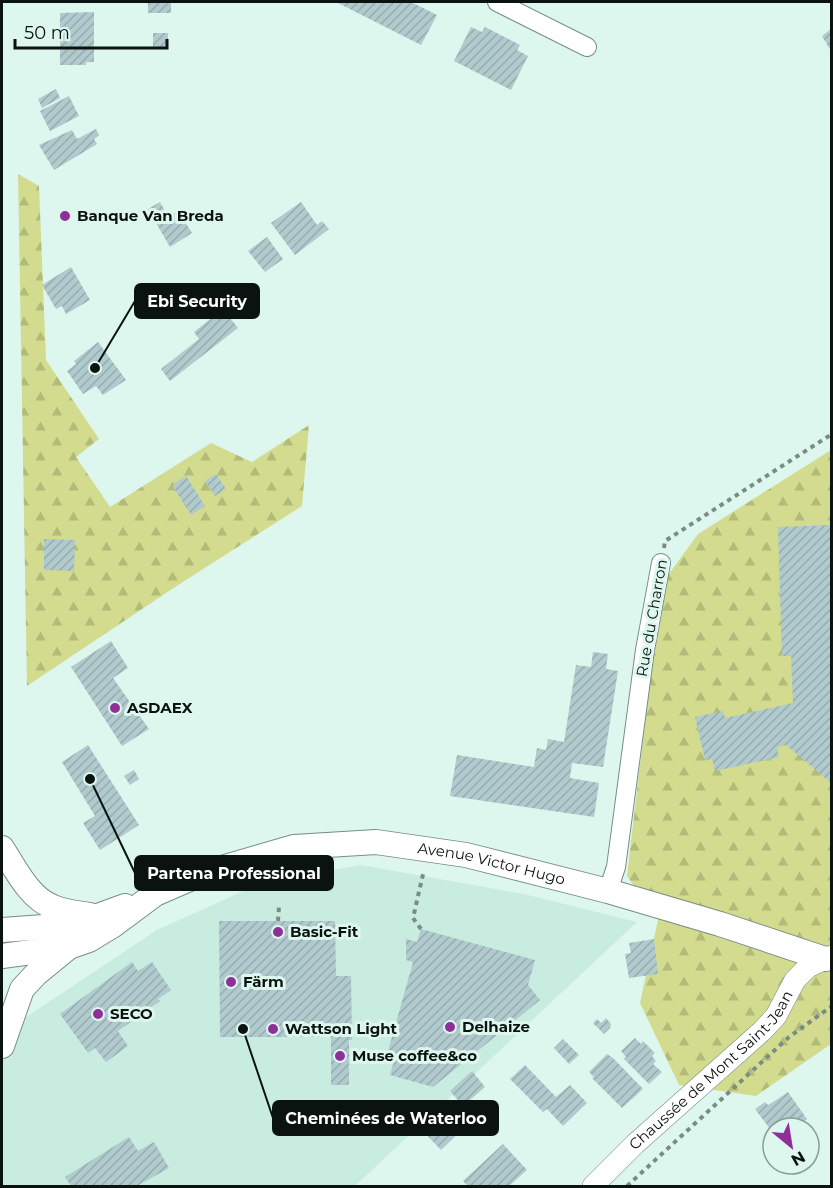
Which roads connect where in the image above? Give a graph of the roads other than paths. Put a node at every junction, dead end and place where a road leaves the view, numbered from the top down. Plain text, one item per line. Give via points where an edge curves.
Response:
1 (497, 2) edge
2 (587, 47) dead end
3 (661, 563) road end
4 (2, 848) edge
5 (608, 891) junction
6 (155, 894) junction
7 (95, 917) junction
8 (2, 930) edge
9 (69, 947) junction
10 (2, 956) edge
11 (828, 959) edge
12 (2, 1046) edge
13 (593, 1186) edge

1 - 2 street
3 - 5 street, Rue du Charron via 645,650 616,867
4 - 7 main road via 36,896 52,907
5 - 6 main road, Avenue Victor Hugo via 466,855 376,842 294,847 201,873
5 - 11 main road, Avenue Victor Hugo
6 - 7 main road, Avenue Victor Hugo
6 - 9 main road, Avenue Victor Hugo via 112,926
7 - 8 main road, Avenue Victor Hugo via 58,926
9 - 10 main road, Avenue Victor Hugo
9 - 12 main road, Avenue Victor Hugo via 22,989
11 - 13 street, Chaussée de Mont Saint-Jean via 808,967 762,1031

